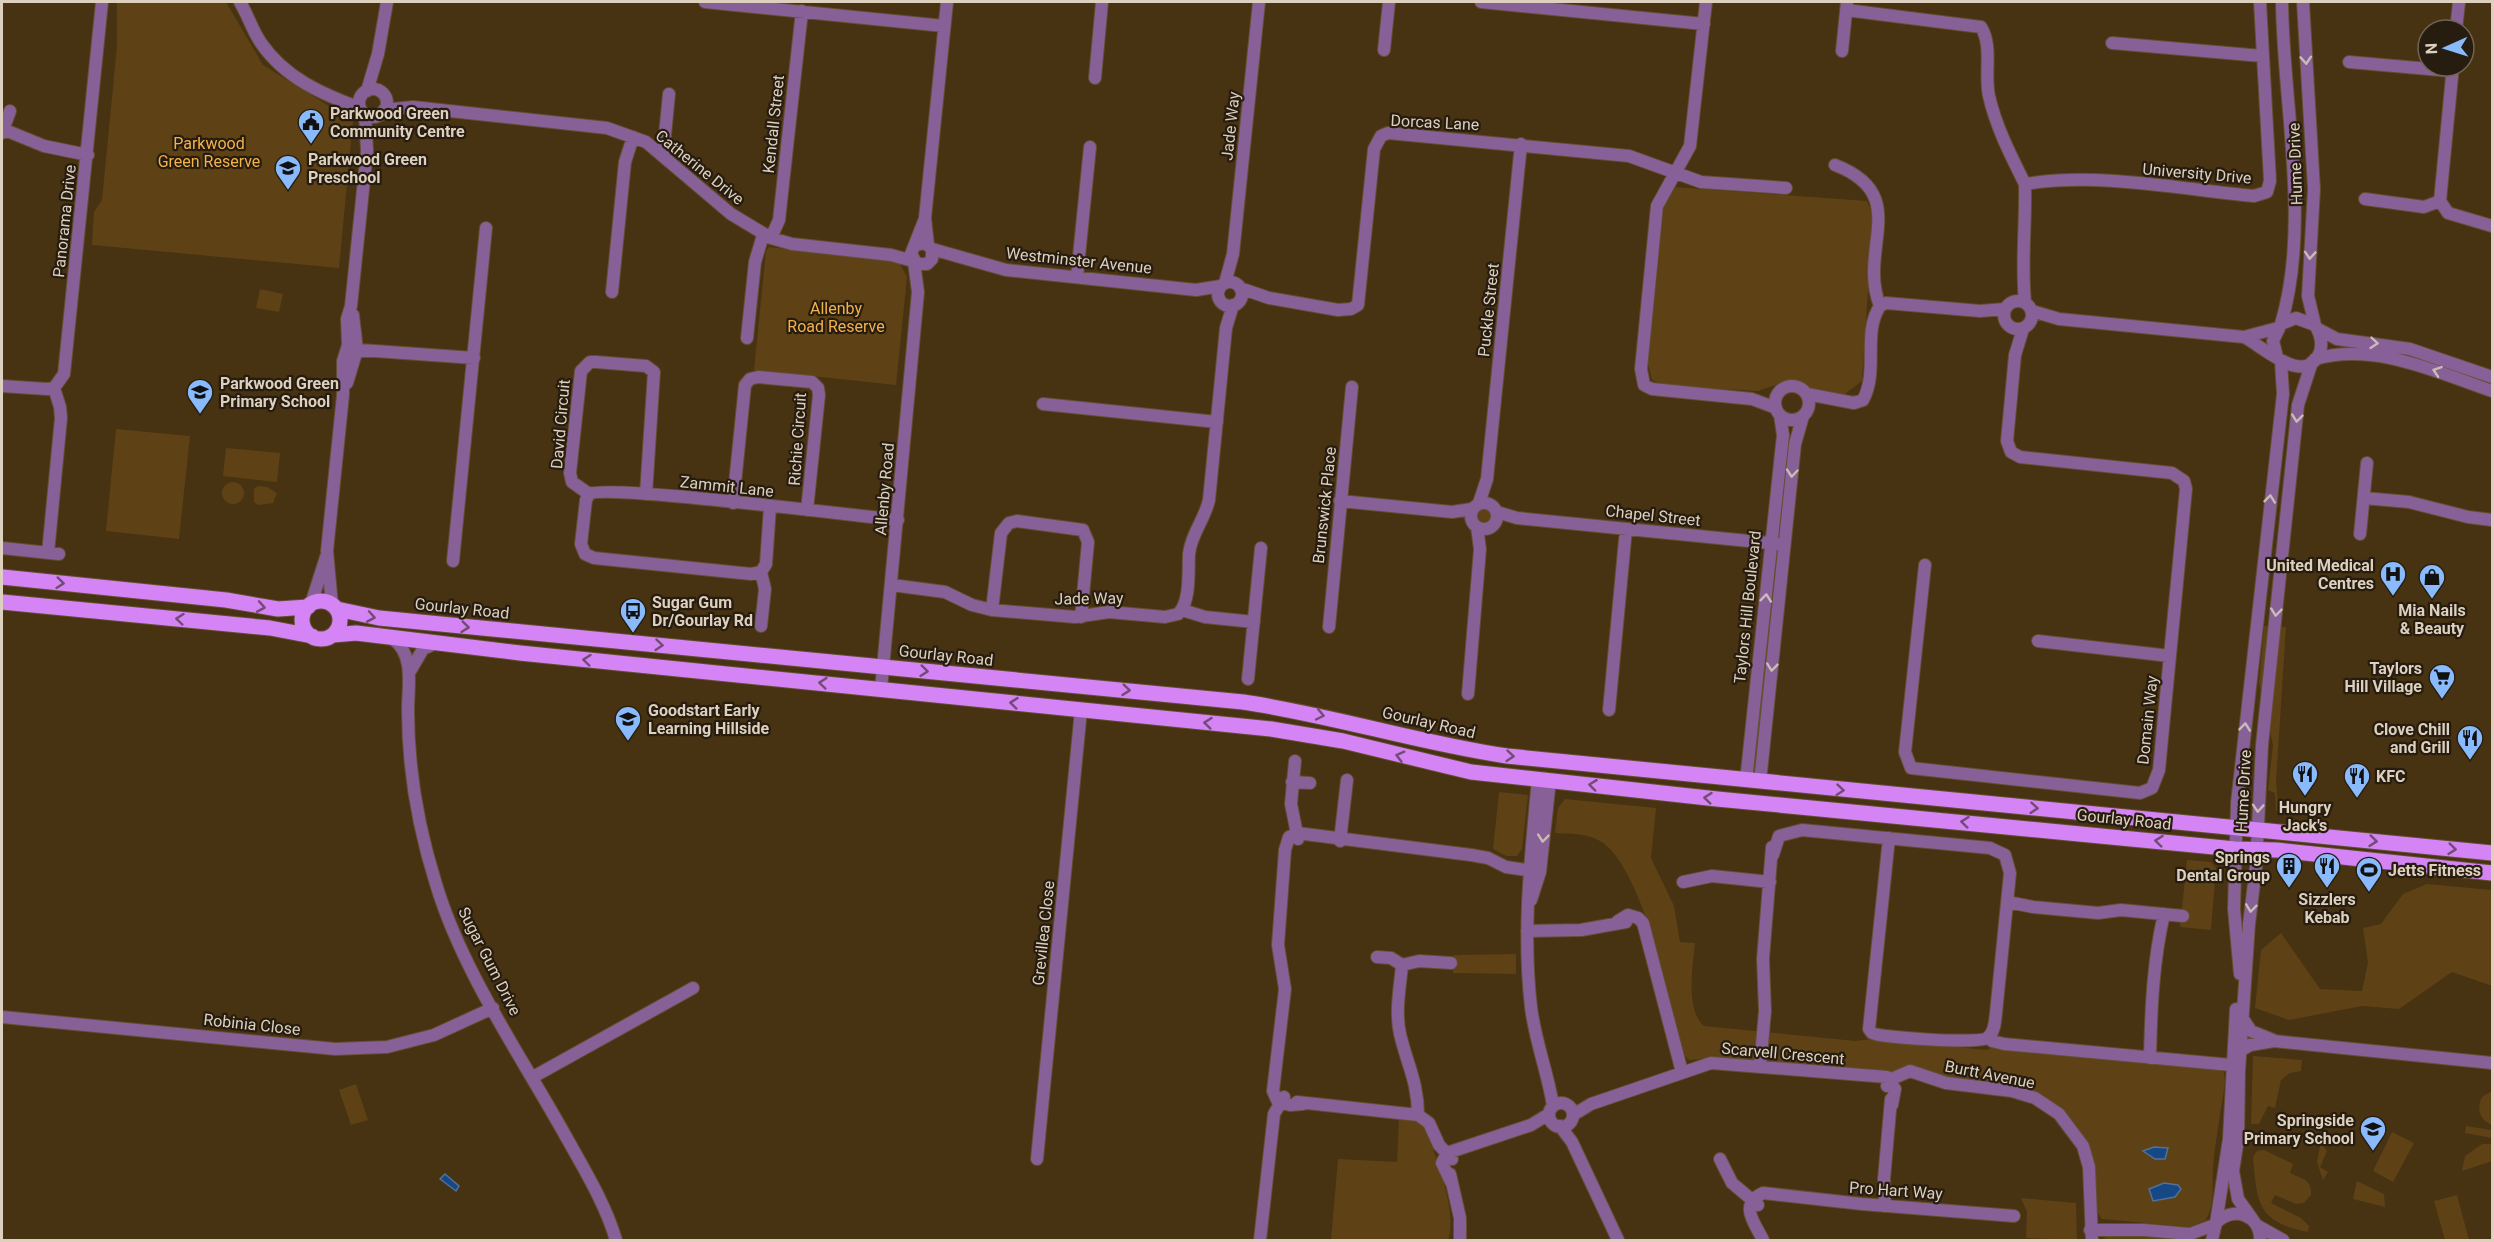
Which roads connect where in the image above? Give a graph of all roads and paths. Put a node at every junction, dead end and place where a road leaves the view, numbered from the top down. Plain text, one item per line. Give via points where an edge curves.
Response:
1 (102, 2) edge
2 (240, 2) edge
3 (387, 2) edge
4 (705, 2) edge
5 (947, 2) edge
6 (1102, 2) edge
7 (1258, 2) edge
8 (1389, 2) edge
9 (1481, 2) edge
10 (1706, 2) edge
11 (2260, 2) edge
12 (2282, 2) edge
13 (2303, 2) edge
14 (2459, 2) edge
15 (1847, 6) edge
16 (802, 11) junction
17 (2457, 18) edge
18 (1704, 24) junction
19 (944, 26) junction
20 (2112, 44) dead end
21 (1384, 50) dead end
22 (1842, 51) dead end
23 (378, 54) junction
24 (2262, 56) junction
25 (2349, 62) dead end
26 (2416, 67) edge
27 (1095, 78) dead end
28 (2452, 78) edge
29 (365, 92) junction
30 (669, 94) dead end
31 (333, 96) junction
32 (382, 103) junction
33 (10, 111) dead end
34 (362, 111) junction
35 (3, 131) edge
36 (633, 136) junction
37 (1521, 144) junction
38 (1090, 147) dead end
39 (367, 151) junction
40 (663, 154) junction
41 (88, 156) junction
42 (1835, 165) dead end
43 (1676, 173) junction
44 (2025, 184) junction
45 (1785, 188) dead end
46 (2365, 199) dead end
47 (2440, 201) junction
48 (2493, 226) edge
49 (486, 228) dead end
50 (767, 237) junction
51 (922, 254) junction
52 (1077, 276) junction
53 (1231, 285) junction
54 (1196, 290) junction
55 (612, 292) dead end
56 (1269, 298) junction
57 (1228, 303) junction
58 (1880, 306) junction
59 (2018, 315) junction
60 (2279, 326) junction
61 (2316, 327) junction
62 (2244, 337) junction
63 (747, 338) dead end
64 (352, 349) junction
65 (474, 358) junction
66 (2279, 359) junction
67 (2313, 361) junction
68 (2493, 377) edge
69 (2, 386) edge
70 (1352, 387) dead end
71 (54, 388) junction
72 (2493, 391) edge
73 (1778, 392) junction
74 (1807, 394) junction
75 (1752, 399) junction
76 (1834, 401) junction
77 (1043, 404) dead end
78 (1778, 412) junction
79 (1806, 413) junction
80 (1217, 422) junction
81 (2367, 463) dead end
82 (589, 494) junction
83 (645, 494) junction
84 (2364, 498) junction
85 (1340, 501) junction
86 (733, 503) junction
87 (770, 507) junction
88 (807, 510) junction
89 (1484, 516) junction
90 (898, 519) junction
91 (2493, 520) edge
92 (1626, 529) junction
93 (2360, 534) dead end
94 (1772, 544) junction
95 (1786, 545) junction
96 (2, 548) edge
97 (1261, 548) dead end
98 (327, 551) junction
99 (453, 561) dead end
100 (1925, 565) dead end
101 (761, 572) junction
102 (2, 577) edge
103 (892, 585) junction
104 (2, 602) edge
105 (310, 606) junction
106 (334, 607) junction
107 (992, 610) junction
108 (1182, 610) junction
109 (1081, 617) junction
110 (1254, 622) junction
111 (761, 626) dead end
112 (1329, 627) dead end
113 (333, 635) junction
114 (312, 636) junction
115 (393, 639) junction
116 (2038, 641) dead end
117 (434, 644) junction
118 (2169, 656) junction
119 (884, 667) junction
120 (409, 674) junction
121 (1248, 679) dead end
122 (1084, 686) junction
123 (882, 689) junction
124 (1468, 694) dead end
125 (1082, 710) junction
126 (1610, 710) dead end
127 (1547, 759) junction
128 (1295, 761) dead end
129 (1347, 780) dead end
130 (1544, 780) junction
131 (1292, 782) junction
132 (1753, 782) junction
133 (1310, 783) dead end
134 (1751, 802) junction
135 (2236, 828) junction
136 (2256, 829) junction
137 (1298, 837) junction
138 (1888, 838) junction
139 (1340, 840) junction
140 (2256, 848) junction
141 (2235, 849) junction
142 (2493, 853) edge
143 (1534, 871) junction
144 (2493, 873) edge
145 (1683, 882) dead end
146 (1770, 882) junction
147 (2007, 905) junction
148 (2161, 914) junction
149 (2183, 916) dead end
150 (1527, 931) junction
151 (1377, 957) dead end
152 (1451, 963) dead end
153 (1402, 965) junction
154 (693, 988) dead end
155 (493, 1008) junction
156 (2, 1017) edge
157 (2243, 1019) junction
158 (1992, 1038) junction
159 (2274, 1041) junction
160 (2240, 1051) junction
161 (2147, 1058) junction
162 (2493, 1063) edge
163 (2231, 1065) junction
164 (1760, 1067) junction
165 (1682, 1072) junction
166 (533, 1077) junction
167 (1890, 1083) junction
168 (1281, 1099) junction
169 (1418, 1115) junction
170 (1561, 1115) junction
171 (1450, 1156) junction
172 (1037, 1159) dead end
173 (1720, 1159) dead end
174 (1755, 1203) junction
175 (1882, 1206) junction
176 (2014, 1216) dead end
177 (2255, 1223) junction
178 (2215, 1224) junction
179 (2091, 1231) edge
180 (2174, 1234) junction
181 (1761, 1236) edge
182 (616, 1240) edge
183 (1260, 1240) edge
184 (1460, 1240) edge
185 (1618, 1240) edge
186 (2186, 1240) edge
187 (2212, 1240) edge
188 (2260, 1240) edge
189 (2283, 1240) edge

1 - 41 street, Panorama Drive
2 - 31 street via 260,42 285,71
3 - 23 street
4 - 16 street
5 - 19 street, Allenby Road
6 - 27 street
7 - 53 street, Jade Way
8 - 21 street
9 - 18 street
10 - 18 street
11 - 24 street, University Drive
12 - 60 street, Hume Drive via 2294,226 2288,296
13 -> 61 street, Hume Drive via 2314,189 2308,296
14 - 17 street
15 - 22 street
15 - 44 street via 1982,27 1987,43 1989,95 2006,146
16 - 19 street
16 - 50 street, Kendall Street via 779,220
18 - 43 street via 1694,128
19 - 51 street, Allenby Road
20 - 24 street
23 - 29 street
23 - 32 street
24 - 44 street, University Drive via 2270,181 2267,192 2254,196 2088,179
25 - 26 street
28 - 47 street
29 - 31 street
29 - 32 street
29 - 34 street via 359,101
30 - 40 street
31 - 34 street
32 - 34 street
32 - 36 street, Catherine Drive via 560,121
32 - 39 street
33 - 35 street
34 - 39 street
35 - 41 street
36 - 40 street, Catherine Drive
36 - 55 street via 625,162
37 - 43 street, Dorcas Lane via 1629,156
37 - 56 street, Dorcas Lane via 1388,133 1381,136 1374,149 1358,305 1338,310
37 - 89 street, Puckle Street
38 - 52 street
39 - 64 street via 347,319
40 - 50 street, Catherine Drive via 731,214
41 - 71 street, Panorama Drive via 66,366
42 - 58 street via 1868,183 1877,201 1873,286
43 - 45 street, Dorcas Lane via 1701,182
43 - 75 street via 1657,206 1641,369 1644,385
44 - 59 street
46 - 47 street via 2424,207
47 - 48 street via 2448,213
49 - 65 street
50 - 51 street, Catherine Drive via 811,247
50 - 63 street, Kendall Street via 755,262
51 - 52 street, Westminster Avenue via 1006,270
51 - 90 street, Allenby Road
52 - 54 street, Westminster Avenue
53 - 54 street, Westminster Avenue
53 - 56 street, Dorcas Lane
53 - 57 street via 1218,293
53 - 57 street via 1241,296
54 - 57 street, Westminster Avenue
56 - 57 street, Dorcas Lane
57 - 80 street
58 - 59 street via 1893,302
58 - 76 street via 1874,320 1870,387 1863,399 1854,403
59 - 62 street
59 - 118 street, Domain Way via 2007,441 2014,455 2172,473 2184,481
60 - 61 street via 2296,318
60 - 62 street
60 - 66 street via 2273,341
61 - 67 street via 2321,345
61 -> 68 street via 2337,339 2410,349
62 - 66 street
64 - 65 street
64 - 98 street via 343,361
65 - 99 street
66 - 67 street via 2300,367
135 -> 66 street, Hume Drive via 2283,394
72 -> 67 street via 2398,360 2340,353
67 -> 136 street, Hume Drive via 2298,405
69 - 71 street
70 - 85 street, Brunswick Place
71 - 96 street via 61,418 54,553
73 - 74 street via 1793,386
73 - 75 street
73 - 78 street
74 - 76 street
74 - 79 street
75 - 78 street
76 - 79 street
77 - 80 street
78 - 79 street via 1794,420
78 - 94 street, Taylors Hill Boulevard via 1783,435
79 -> 95 street, Taylors Hill Boulevard via 1795,444
80 - 108 street via 1209,500 1190,550
81 - 84 street
82 - 83 street, Zammit Lane via 599,490
82 - 83 street, David Circuit via 572,483 570,473 581,371 590,362 646,366 654,372
82 - 101 street via 581,544 585,554 617,561
83 - 86 street, Zammit Lane
84 - 91 street via 2409,502
84 - 93 street
85 - 89 street, Chapel Street
85 - 112 street, Brunswick Place
86 - 87 street, Zammit Lane
86 - 88 street, Richie Circuit via 745,385 758,377 812,382 819,395
87 - 88 street, Zammit Lane
87 - 101 street via 766,564
88 - 90 street, Zammit Lane
89 - 92 street, Chapel Street
89 - 124 street
90 - 103 street, Allenby Road
92 - 94 street, Chapel Street
92 - 126 street
94 - 95 street, Chapel Street
132 -> 94 street, Taylors Hill Boulevard
95 -> 132 street, Taylors Hill Boulevard
97 - 110 street
98 - 105 street
98 - 106 street
100 - 118 street, Domain Way via 1905,753 1915,770 2146,792 2157,781
101 - 111 street via 765,589
102 -> 105 main road via 278,609
103 - 107 street, Jade Way via 945,592
103 - 119 street, Allenby Road
114 -> 104 main road via 270,628
105 - 106 main road via 322,602
105 - 114 main road via 303,623
106 - 113 main road via 339,626
106 -> 119 main road, Gourlay Road via 379,618
107 - 109 street, Jade Way
107 - 109 street via 1001,533 1017,521 1083,530 1088,543
108 - 109 street, Jade Way via 1165,617 1109,612
108 - 110 street via 1205,617
110 - 121 street
113 - 114 main road via 323,639
113 - 115 main road, Gourlay Road via 356,633
115 - 117 main road, Gourlay Road
115 - 120 street, Sugar Gum Drive via 403,646
116 - 118 street
117 - 120 street via 423,649
123 -> 117 main road, Gourlay Road
119 -> 122 main road, Gourlay Road
119 - 123 street, Allenby Road
120 - 155 street, Sugar Gum Drive via 410,764 426,852 459,942
122 - 125 main road
122 -> 127 main road, Gourlay Road via 1271,706 1451,747
125 -> 123 main road, Gourlay Road
130 -> 125 main road, Gourlay Road via 1435,765 1308,734
125 - 172 street, Grevillea Close
127 - 130 main road
127 - 132 main road, Gourlay Road
128 - 131 street
129 - 139 street
134 -> 130 main road, Gourlay Road
130 - 143 street
131 - 133 street
131 - 137 street via 1291,804
132 - 134 main road
132 -> 135 main road, Gourlay Road
141 -> 134 main road, Gourlay Road
135 - 136 main road, Gourlay Road
135 - 141 street, Hume Drive
136 - 140 street, Hume Drive
136 -> 142 main road, Gourlay Road
137 - 139 street
137 - 168 street via 1286,864 1278,945 1285,988 1277,1072
138 - 146 street via 1802,830 1779,836
138 - 147 street via 1990,848 2005,855 2010,873
138 - 158 street via 1872,1000 1877,1027 1896,1036 1968,1042
139 - 143 street via 1472,855 1506,867
140 - 141 main road, Gourlay Road
140 - 144 main road, Gourlay Road
140 -> 157 street, Hume Drive
141 - 163 street, Hume Drive via 2234,909 2240,972
143 - 150 street
145 - 146 street via 1712,876
146 - 164 street
147 - 148 street
147 - 158 street
148 - 149 street
148 - 161 street
150 - 165 street via 1581,930 1618,921 1634,923 1648,943
150 - 170 street via 1531,1011
151 - 153 street via 1391,958
152 - 153 street via 1419,961
153 - 169 street via 1400,1033 1418,1090
154 - 166 street
155 - 156 street, Robinia Close via 434,1035 387,1047 335,1049
155 - 166 street, Sugar Gum Drive
157 - 159 street via 2251,1031
157 - 160 street, Hume Drive
158 - 161 street via 2015,1044
159 - 160 street
159 - 162 street
160 - 177 street, Hume Drive via 2233,1177 2238,1200
161 - 163 street
163 - 178 street, Hume Drive via 2229,1131
164 - 165 street, Scarvell Crescent via 1711,1063
164 - 167 street, Scarvell Crescent
165 - 170 street, Scarvell Crescent
166 - 182 street, Sugar Gum Drive via 605,1210
167 - 175 street via 1892,1105
167 - 179 street, Burtt Avenue via 1919,1075 1967,1087 2012,1091 2035,1098 2059,1114 2083,1146 2089,1167
168 - 169 street
168 - 183 street via 1274,1114
169 - 171 street via 1429,1123 1439,1145
170 - 171 street, Scarvell Crescent
170 - 185 street
171 - 184 street
173 - 174 street via 1732,1183
174 - 175 street, Pro Hart Way via 1776,1196
174 - 181 street via 1749,1216
175 - 176 street, Pro Hart Way
177 - 178 street via 2248,1216 2234,1213
177 - 188 street
177 - 189 street
178 - 180 street via 2197,1233
178 - 187 street, Hume Drive
179 - 180 street
180 - 186 street

